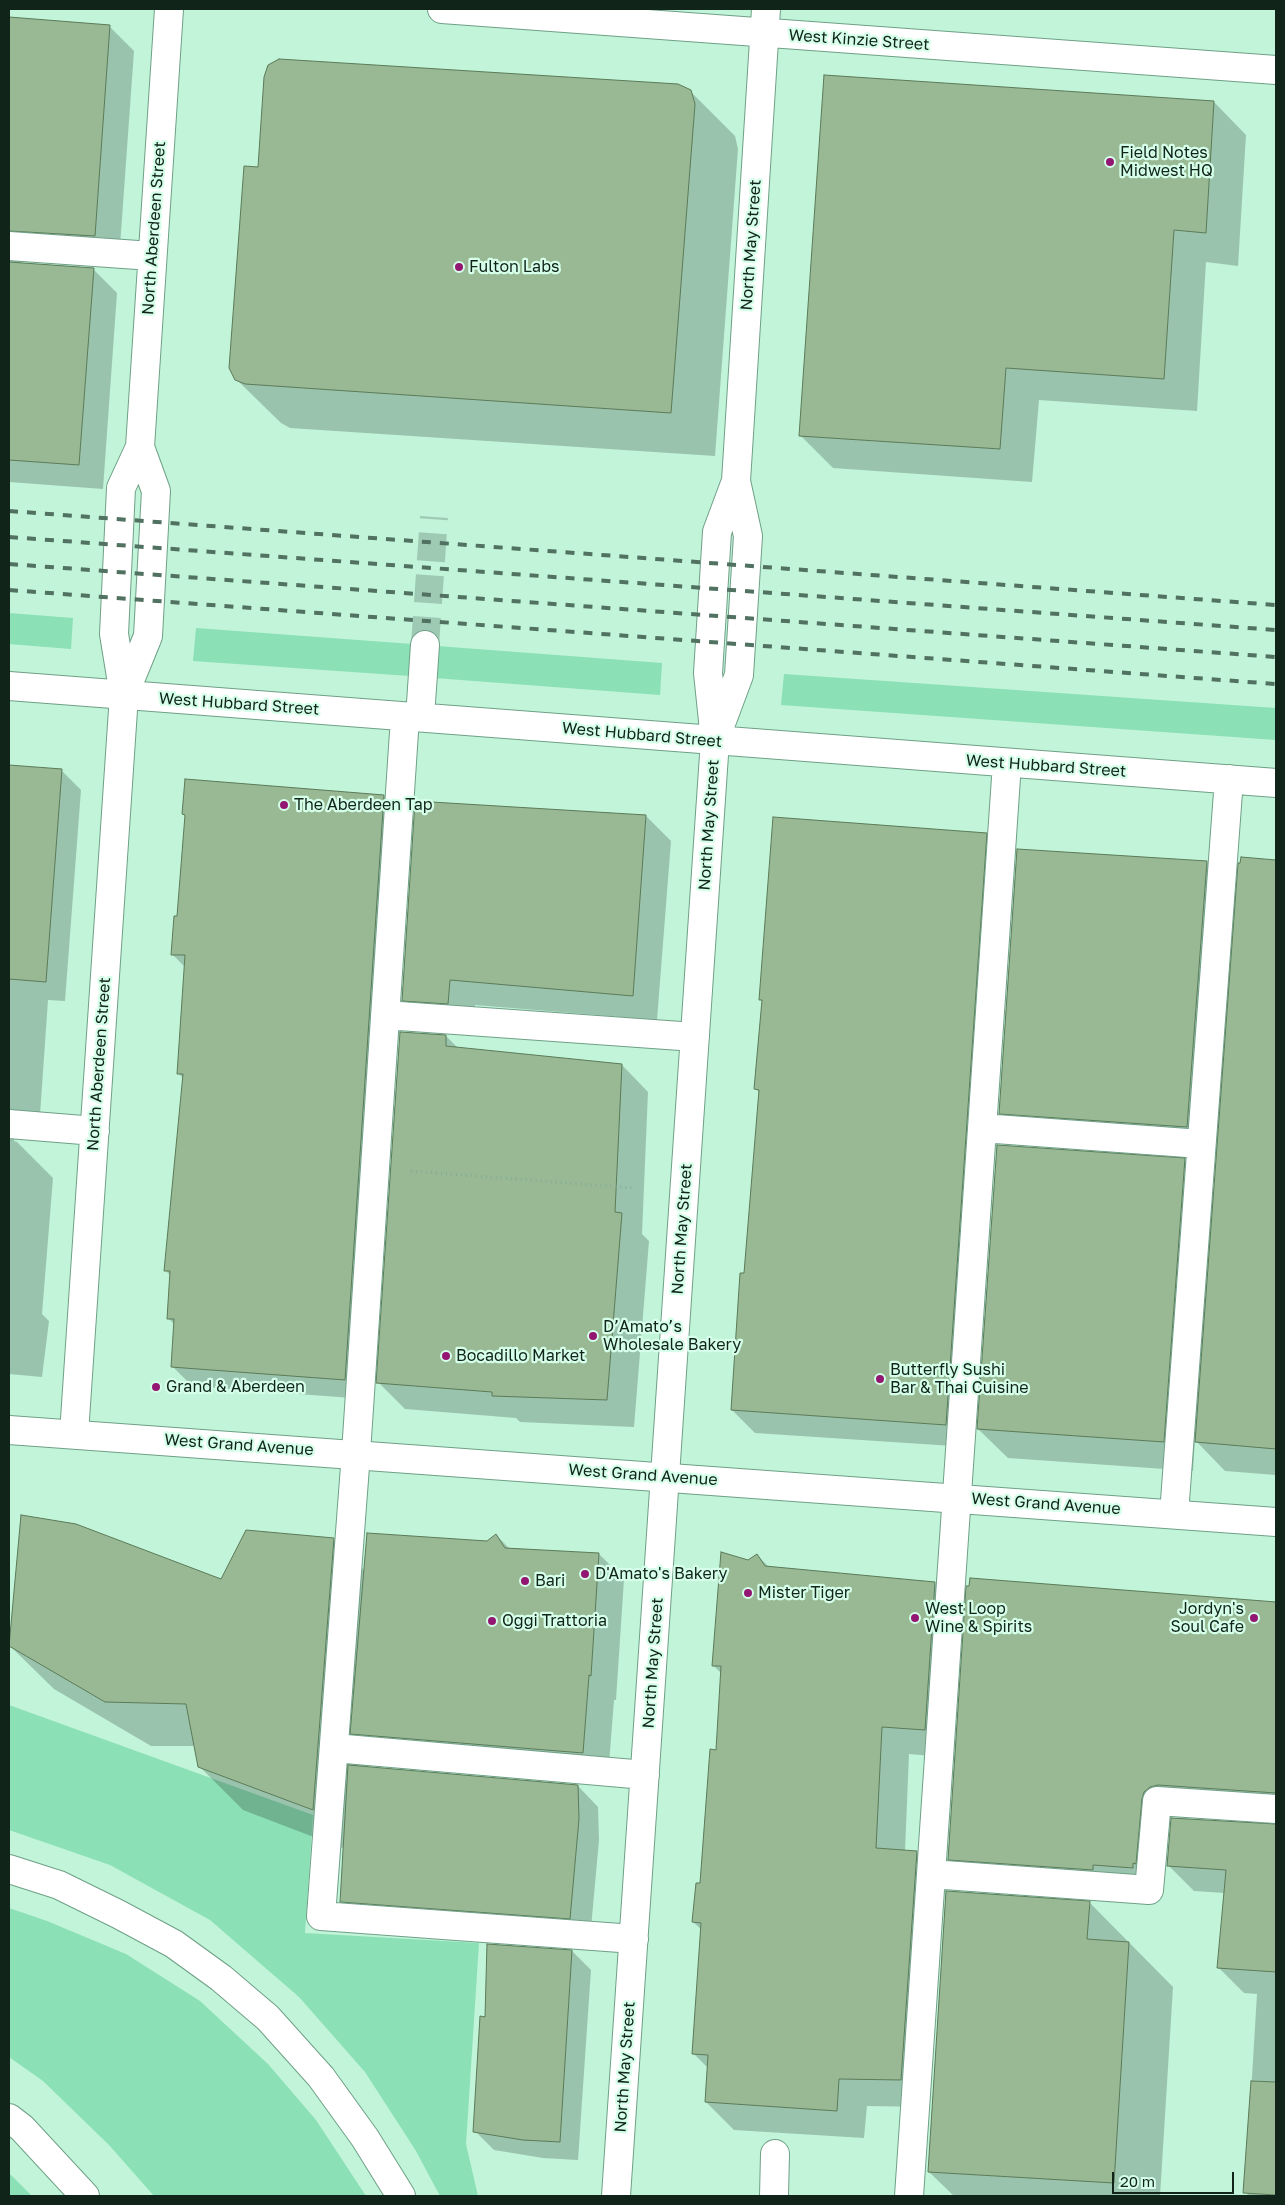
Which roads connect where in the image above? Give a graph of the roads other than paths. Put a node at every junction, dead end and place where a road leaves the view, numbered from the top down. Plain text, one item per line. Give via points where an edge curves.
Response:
1 (169, 9) edge
2 (442, 9) edge
3 (766, 21) edge
4 (1276, 70) edge
5 (9, 246) edge
6 (152, 256) junction
7 (425, 645) tunnel mouth
8 (9, 686) edge
9 (124, 695) junction
10 (413, 717) junction
11 (715, 740) junction
12 (1007, 763) junction
13 (1229, 779) junction
14 (1276, 783) edge
15 (386, 1015) junction
16 (695, 1037) junction
17 (9, 1124) edge
18 (982, 1128) junction
19 (95, 1131) junction
20 (1201, 1144) junction
21 (9, 1430) edge
22 (74, 1434) junction
23 (356, 1453) junction
24 (665, 1476) junction
25 (956, 1498) junction
26 (1174, 1514) junction
27 (1276, 1522) edge
28 (334, 1748) junction
29 (645, 1775) junction
30 (1276, 1809) edge
31 (9, 1869) edge
32 (931, 1874) junction
33 (634, 1939) junction
34 (9, 2118) edge
35 (775, 2154) dead end
36 (85, 2196) edge
37 (401, 2196) edge
38 (616, 2196) edge
39 (774, 2196) edge
40 (909, 2196) edge

1 - 6 main road, North Aberdeen Street
2 - 3 main road, West Kinzie Street
3 - 4 main road, West Kinzie Street
3 - 11 main road, North May Street via 736,481 748,536 739,675
5 - 6 main road
6 - 9 main road, North Aberdeen Street via 140,448 156,491 148,636
7 - 10 main road
8 - 9 main road, West Hubbard Street
9 - 10 main road, West Hubbard Street
9 - 19 main road, North Aberdeen Street
10 - 11 main road, West Hubbard Street
10 - 15 main road
11 - 12 main road, West Hubbard Street
11 - 16 main road, North May Street
12 - 13 main road, West Hubbard Street
12 - 18 main road
13 - 14 main road, West Hubbard Street
13 - 20 main road
15 - 16 main road
15 - 23 main road
16 - 24 main road, North May Street
17 - 19 main road
18 - 20 main road
18 - 25 main road
19 - 22 main road, North Aberdeen Street
20 - 26 main road
21 - 22 main road, West Grand Avenue
22 - 23 main road, West Grand Avenue
23 - 24 main road, West Grand Avenue
23 - 28 main road
24 - 25 main road, West Grand Avenue
24 - 29 main road, North May Street
25 - 26 main road, West Grand Avenue
25 - 32 main road
26 - 27 main road, West Grand Avenue
28 - 29 main road
28 - 33 main road via 321,1916
29 - 33 main road, North May Street
30 - 32 main road via 1156,1801 1149,1890
31 - 37 main road via 59,1885 118,1914 174,1944 221,1978 268,2018 321,2077
32 - 40 main road
33 - 38 main road, North May Street
34 - 36 main road
35 - 39 main road

